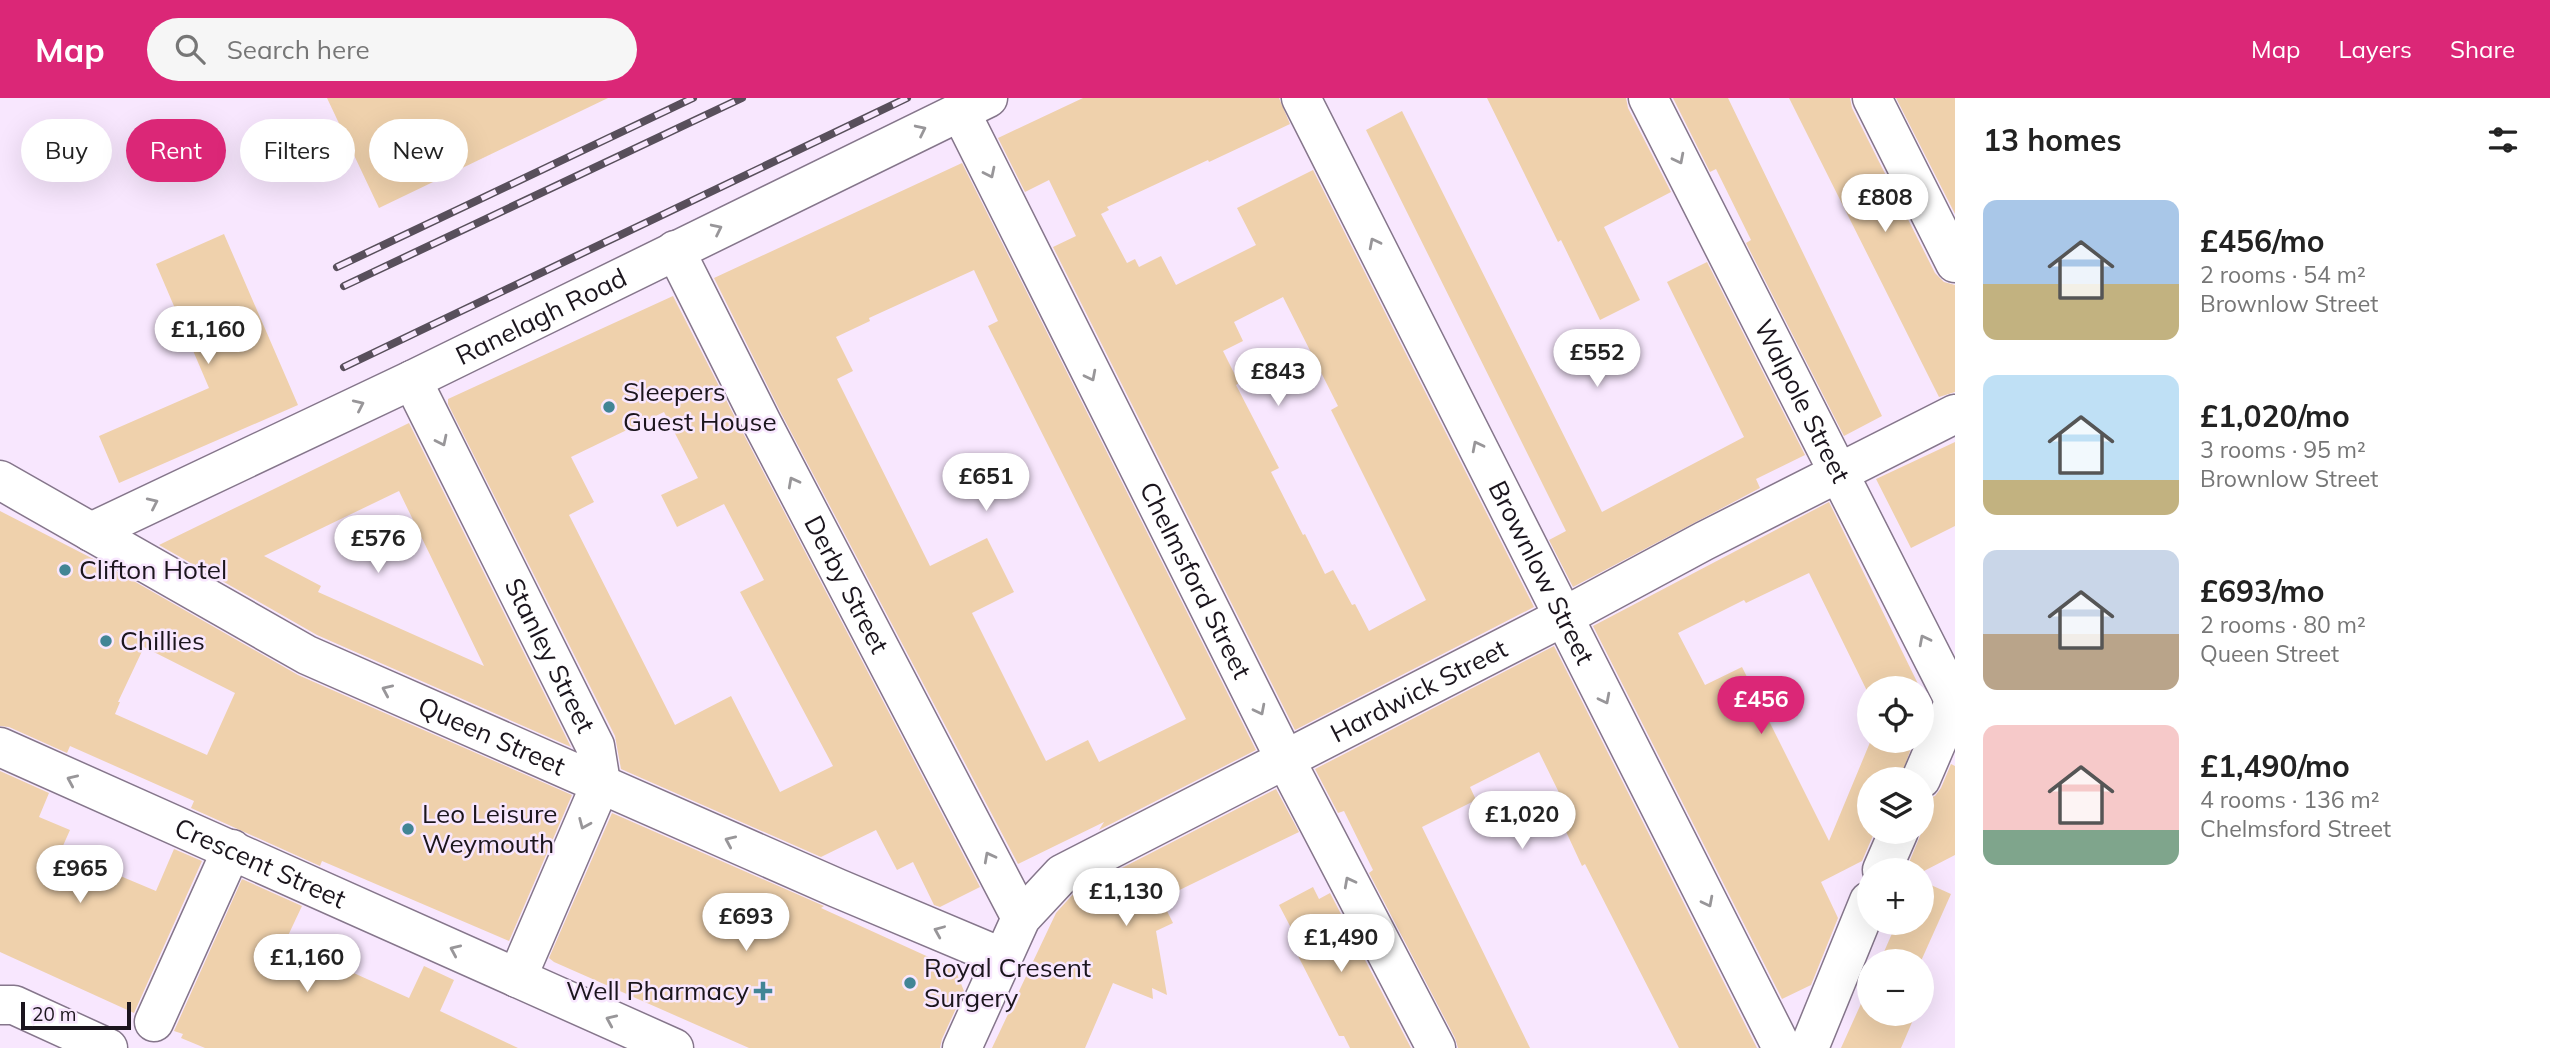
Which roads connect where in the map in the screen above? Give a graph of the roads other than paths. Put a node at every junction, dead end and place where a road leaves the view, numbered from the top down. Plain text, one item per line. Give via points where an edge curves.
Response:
1 (1301, 98) edge
2 (1648, 98) edge
3 (1872, 98) edge
4 (974, 105) edge
5 (675, 250) junction
6 (1955, 263) edge
7 (412, 380) junction
8 (1955, 414) edge
9 (1839, 472) junction
10 (0, 480) edge
11 (92, 532) junction
12 (1563, 617) junction
13 (1955, 701) edge
14 (0, 747) edge
15 (1285, 759) junction
16 (1926, 767) edge
17 (601, 783) junction
18 (232, 849) junction
19 (1021, 918) junction
20 (1857, 930) edge
21 (1002, 957) junction
22 (517, 978) junction
23 (0, 1005) edge
24 (154, 1022) dead end
25 (108, 1048) edge
26 (674, 1048) edge
27 (962, 1048) edge
28 (1436, 1048) edge
29 (1782, 1048) edge
30 (1809, 1048) edge

12 -> 1 street, Brownlow Street
2 -> 9 street, Walpole Street
3 - 6 street
5 -> 4 street, Ranelagh Road
4 -> 15 street, Chelmsford Street
5 - 7 street, Ranelagh Road
19 -> 5 street, Derby Street
11 -> 7 street, Ranelagh Road
7 -> 17 street, Stanley Street via 595,746
8 - 9 street, Hardwick Street
9 - 12 street, Hardwick Street
13 -> 9 street, Walpole Street
10 - 11 street, Queen Street
17 -> 11 street, Queen Street via 307,655
12 - 15 street, Hardwick Street
12 -> 29 street, Brownlow Street
13 - 16 street
18 -> 14 street, Crescent Street
15 - 19 street, Hardwick Street via 1062,874
28 -> 15 street, Chelmsford Street
21 -> 17 street, Queen Street
17 -> 22 street
22 -> 18 street, Crescent Street
18 - 24 street
19 - 21 street, Hardwick Street
20 - 30 street
21 - 27 street, Hardwick Street
26 -> 22 street, Crescent Street
23 - 25 street via 14,1005

